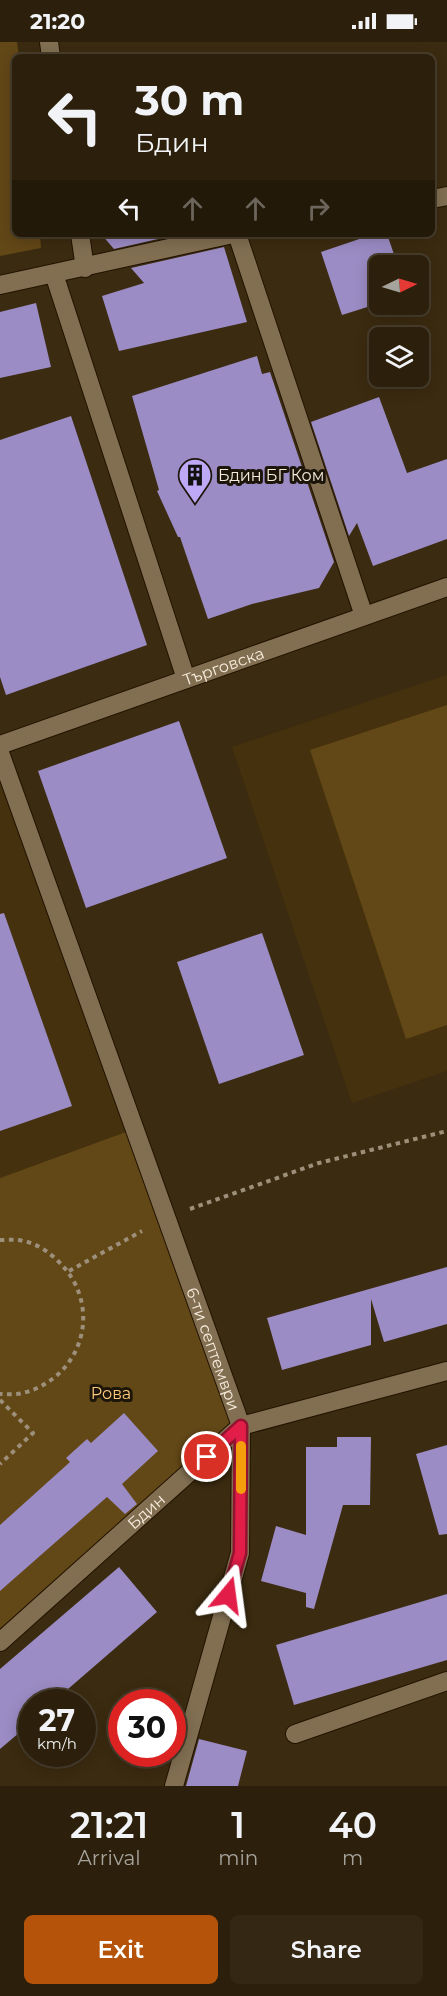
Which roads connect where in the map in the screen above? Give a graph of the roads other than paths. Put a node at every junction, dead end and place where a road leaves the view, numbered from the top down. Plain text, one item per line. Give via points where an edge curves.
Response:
1 (80, 237) edge
2 (220, 237) edge
3 (238, 237) edge
4 (85, 268) junction
5 (54, 274) junction
6 (0, 285) edge
7 (447, 587) edge
8 (364, 616) junction
9 (186, 679) junction
10 (0, 745) edge
11 (0, 753) edge
12 (444, 1373) edge
13 (241, 1426) junction
14 (0, 1642) edge
15 (447, 1681) edge
16 (295, 1734) dead end
17 (174, 1786) edge

1 - 4 street
2 - 4 street
3 - 8 street
4 - 5 street
5 - 6 street
5 - 9 street
7 - 8 street, Търговска
8 - 9 street, Търговска
9 - 10 street, Търговска
11 - 13 street, 6-ти септември
12 - 13 street, Бдин
13 - 14 street, Бдин
13 - 17 street, 6-ти септември via 240,1553
15 - 16 street

